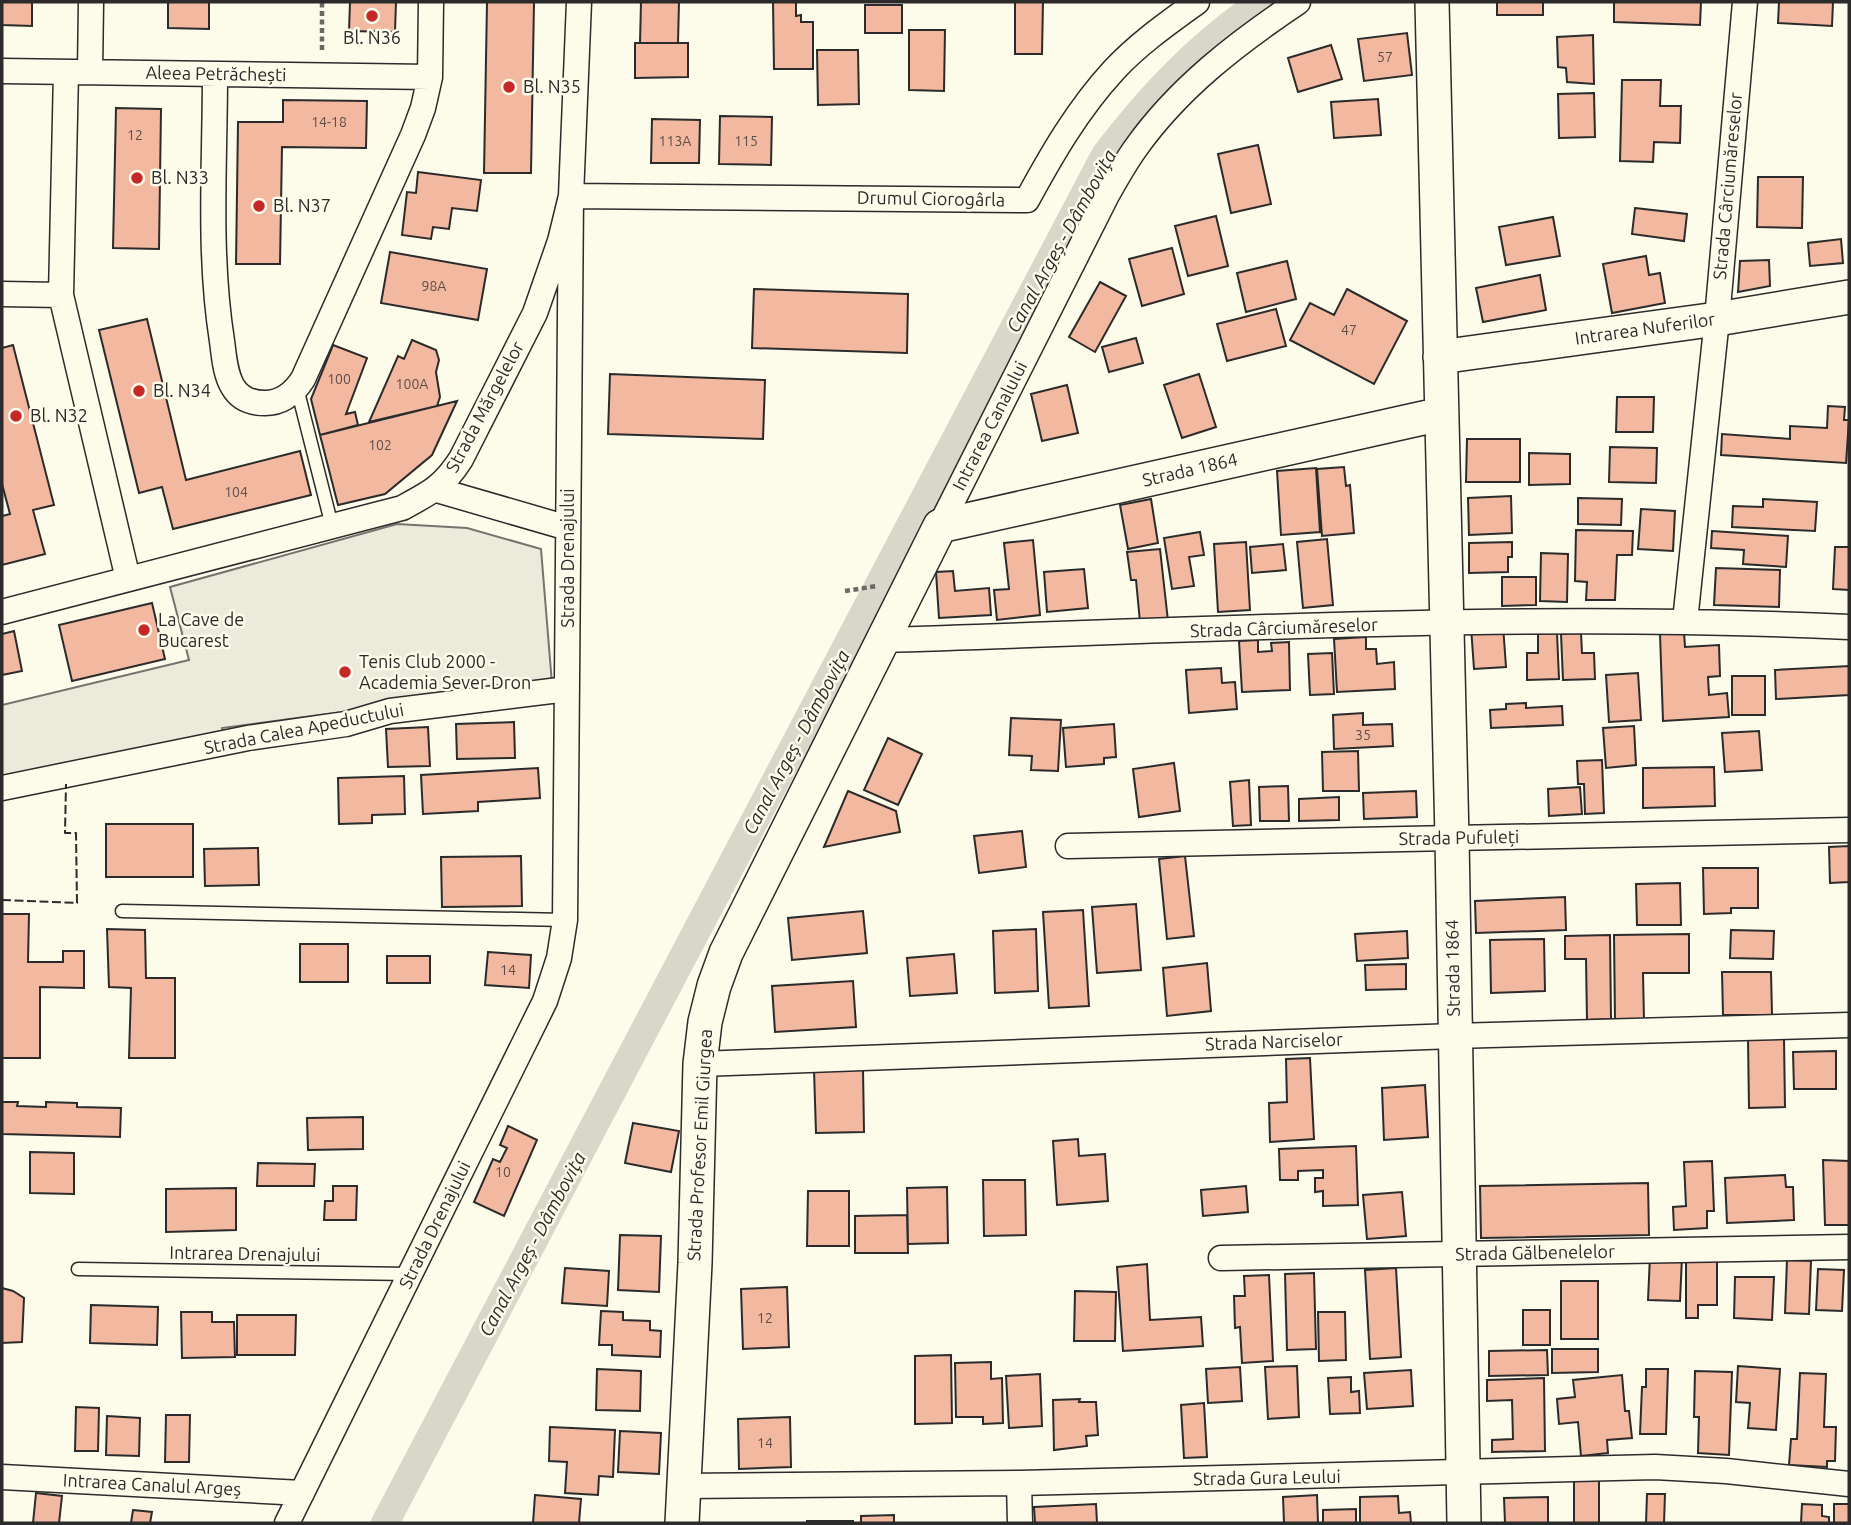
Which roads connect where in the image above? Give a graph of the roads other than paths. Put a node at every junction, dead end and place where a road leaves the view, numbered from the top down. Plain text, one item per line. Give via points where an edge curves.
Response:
1 (91, 2) edge
2 (431, 2) edge
3 (579, 2) edge
4 (1197, 2) edge
5 (1298, 2) edge
6 (1432, 2) edge
7 (1745, 2) edge
8 (2, 71) edge
9 (78, 72) junction
10 (215, 74) junction
11 (430, 77) junction
12 (571, 196) junction
13 (2, 294) edge
14 (61, 295) junction
15 (1849, 297) edge
16 (1717, 319) junction
17 (1440, 357) junction
18 (298, 388) junction
19 (1441, 414) junction
20 (437, 490) junction
21 (332, 526) junction
22 (940, 526) junction
23 (568, 528) junction
24 (128, 579) junction
25 (2, 612) edge
26 (1685, 621) junction
27 (1446, 624) junction
28 (1849, 627) edge
29 (884, 640) junction
30 (567, 689) junction
31 (2, 788) edge
32 (1849, 830) edge
33 (1452, 838) junction
34 (1068, 846) dead end
35 (122, 911) dead end
36 (565, 920) junction
37 (1849, 1026) edge
38 (1454, 1036) junction
39 (699, 1064) junction
40 (1849, 1247) edge
41 (1458, 1254) junction
42 (1220, 1258) dead end
43 (78, 1269) dead end
44 (412, 1274) junction
45 (1462, 1473) junction
46 (2, 1477) edge
47 (1018, 1483) junction
48 (1849, 1484) edge
49 (683, 1486) junction
50 (302, 1493) junction
51 (287, 1523) edge
52 (682, 1523) edge
53 (1020, 1523) edge
54 (1464, 1523) edge

1 - 9 street
2 - 11 street
3 - 12 street, Strada Mărgelelor
4 - 12 street, Drumul Ciorogârla via 1115,69 1077,115 1027,200
5 - 22 street, Intrarea Canalului via 1213,64 1136,148 1107,195
6 - 17 street, Strada 1864
7 - 16 street, Strada Cârciumăreselor
8 - 9 street, Aleea Petrăchești
9 - 10 street, Aleea Petrăchești
9 - 14 street
10 - 11 street, Aleea Petrăchești
10 - 18 street via 216,293 229,379 239,395 257,403 279,401
11 - 18 street via 413,135
12 - 20 street, Strada Mărgelelor via 535,313 461,459
12 - 23 street, Strada Drenajului
13 - 14 street
14 - 24 street
15 - 16 street, Intrarea Nuferilor
16 - 17 street, Intrarea Nuferilor
16 - 26 street, Strada Cârciumăreselor
17 - 19 street, Strada 1864
18 - 21 lane
19 - 22 street, Strada 1864
19 - 27 street, Strada 1864
20 - 21 street, Strada Mărgelelor via 402,508
20 - 23 street
21 - 24 street, Strada Mărgelelor
22 - 29 street, Intrarea Canalului
23 - 30 street, Strada Drenajului
24 - 25 street, Strada Mărgelelor
26 - 27 street, Strada Cârciumăreselor
26 - 28 street, Strada Cârciumăreselor
27 - 29 street, Strada Cârciumăreselor
27 - 33 street, Strada 1864
29 - 39 street, Strada Profesor Emil Giurgea via 726,953 705,1022
30 - 31 street, Strada Calea Apeductului via 390,711 346,724 248,738
30 - 36 street, Strada Drenajului
32 - 33 street, Strada Pufuleți
33 - 34 street, Strada Pufuleți
33 - 38 street, Strada 1864
35 - 36 lane
36 - 44 street, Strada Drenajului via 545,1001
37 - 38 street, Strada Narciselor
38 - 39 street, Strada Narciselor
38 - 41 street, Strada 1864
39 - 49 street, Strada Profesor Emil Giurgea via 695,1263
40 - 41 street, Strada Gălbenelelor
41 - 42 street, Strada Gălbenelelor
41 - 45 street, Strada 1864
43 - 44 lane, Intrarea Drenajului
44 - 50 street, Strada Drenajului
45 - 47 street, Strada Gura Leului
45 - 48 street, Strada Gura Leului via 1655,1467
45 - 54 street, Strada 1864
46 - 50 street, Intrarea Canalul Argeș
47 - 49 street, Strada Gura Leului
47 - 53 street
49 - 52 street, Strada Profesor Emil Giurgea
50 - 51 street, Strada Drenajului

